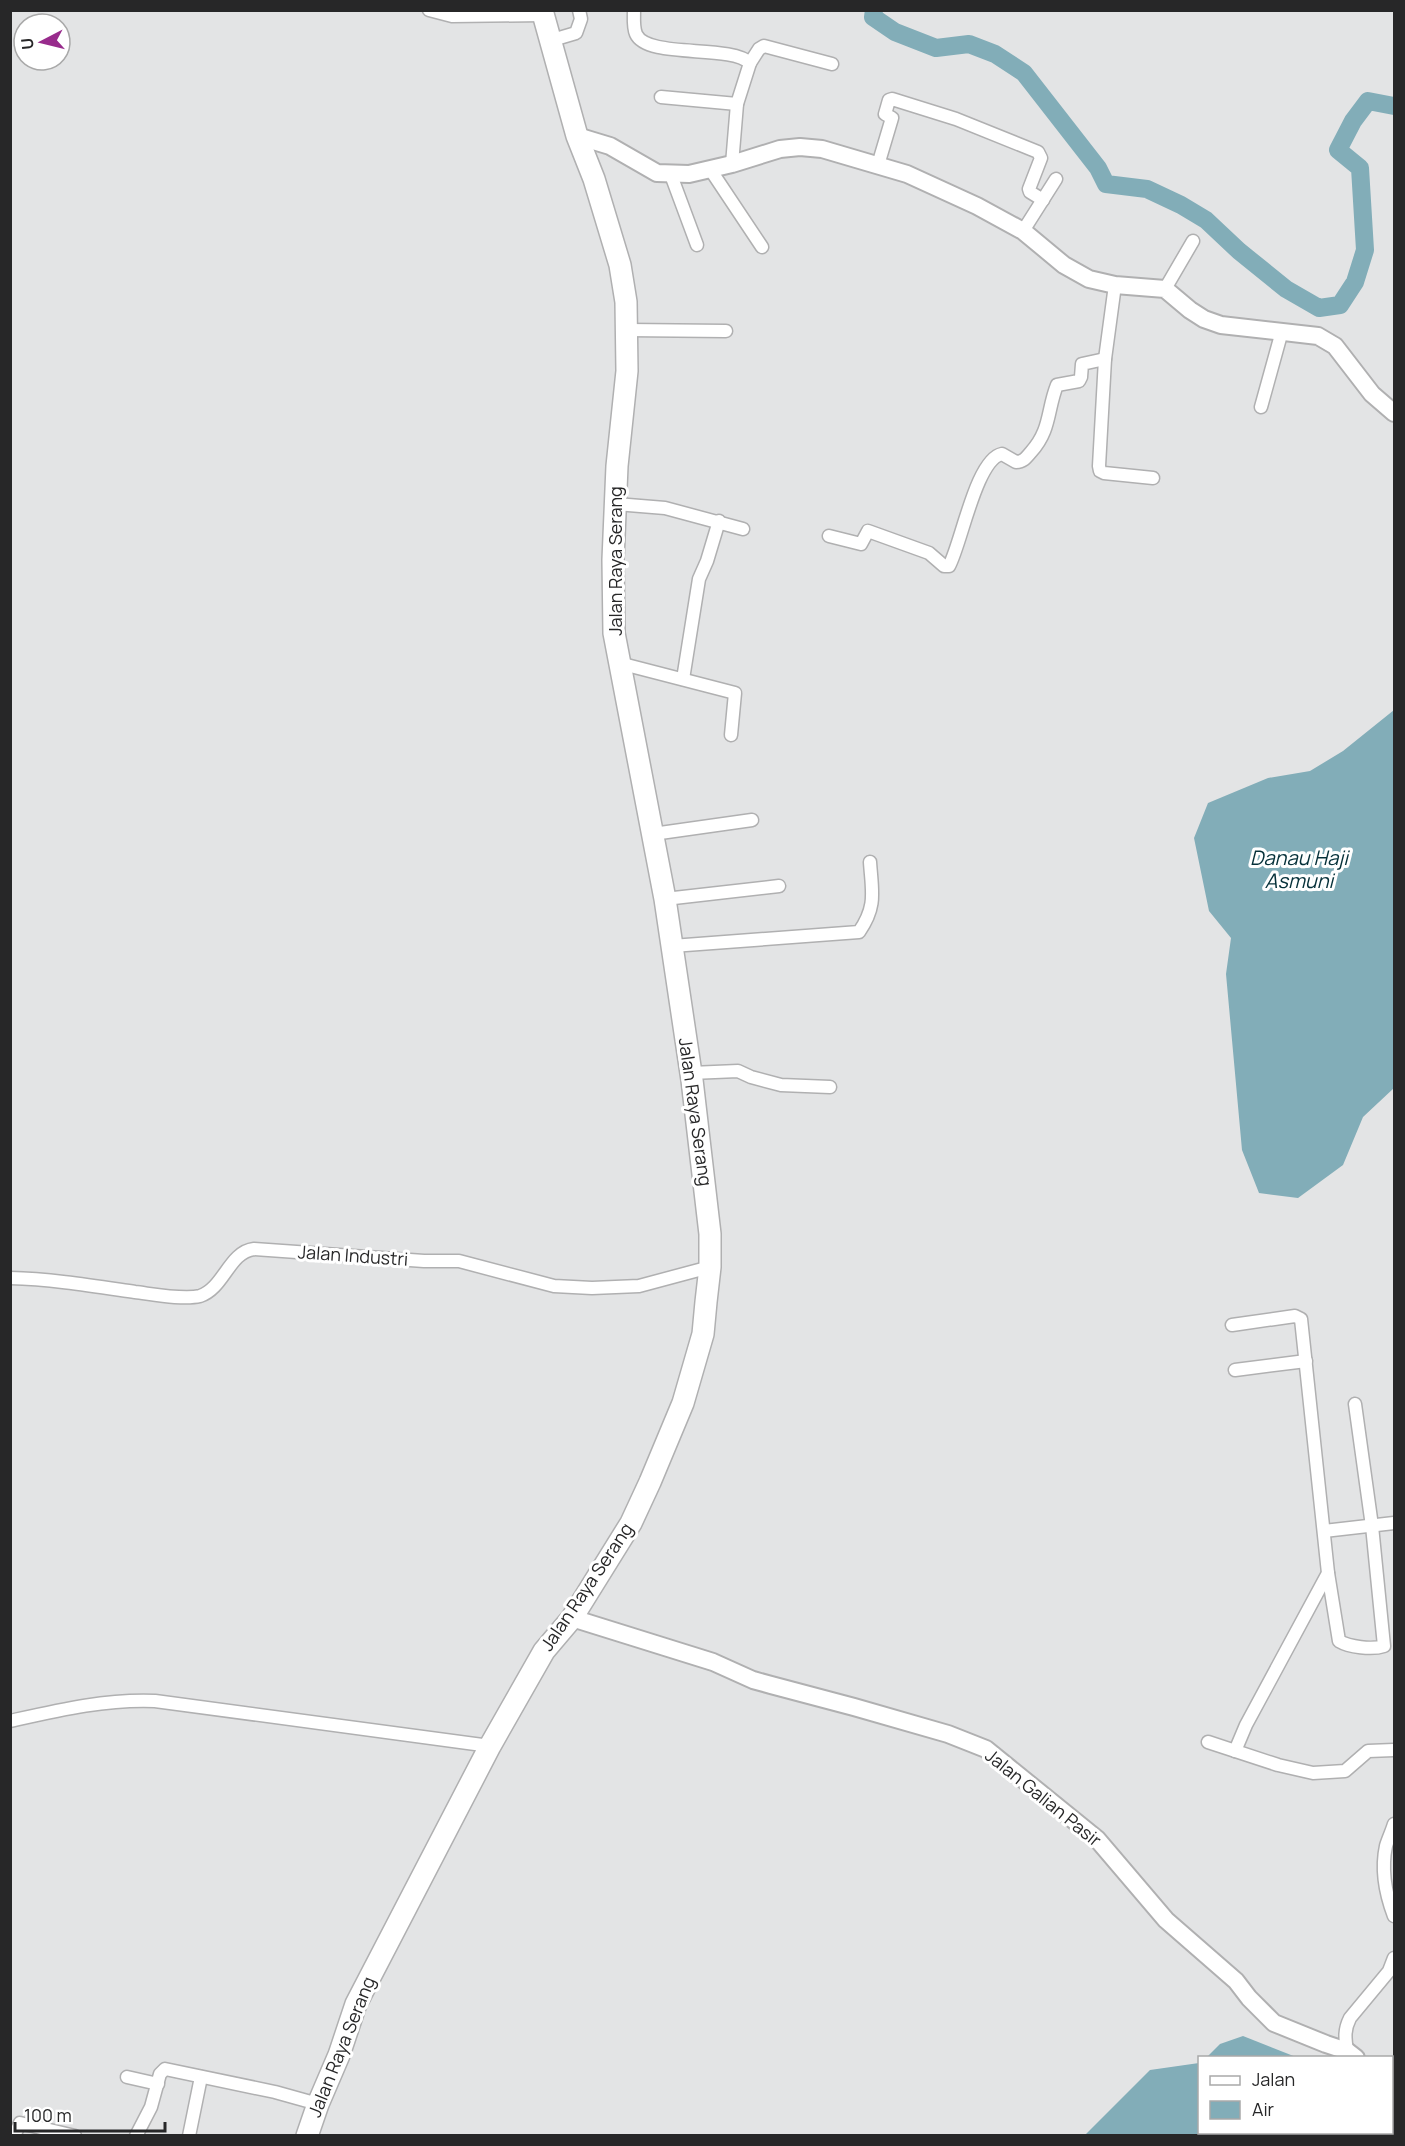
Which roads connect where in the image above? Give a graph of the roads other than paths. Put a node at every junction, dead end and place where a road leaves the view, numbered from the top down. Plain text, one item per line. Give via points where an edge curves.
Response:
1 (429, 10) edge
2 (579, 10) edge
3 (634, 10) edge
4 (542, 13) edge
5 (549, 41) junction
6 (750, 63) junction
7 (832, 64) dead end
8 (661, 97) dead end
9 (737, 104) junction
10 (577, 136) junction
11 (732, 164) junction
12 (879, 165) junction
13 (710, 169) junction
14 (671, 175) junction
15 (1056, 179) dead end
16 (1043, 200) junction
17 (1023, 231) junction
18 (1193, 241) dead end
19 (697, 245) dead end
20 (762, 247) dead end
21 (1115, 285) junction
22 (1165, 289) junction
23 (627, 330) junction
24 (726, 331) dead end
25 (1282, 331) junction
26 (1105, 359) junction
27 (1261, 407) dead end
28 (1395, 413) edge
29 (1153, 478) dead end
30 (616, 504) junction
31 (719, 521) junction
32 (743, 528) dead end
33 (830, 536) dead end
34 (619, 663) junction
35 (683, 679) junction
36 (731, 735) dead end
37 (752, 820) dead end
38 (653, 834) junction
39 (870, 862) dead end
40 (779, 886) dead end
41 (665, 899) junction
42 (672, 946) junction
43 (691, 1073) junction
44 (830, 1087) dead end
45 (710, 1267) junction
46 (10, 1278) edge
47 (1232, 1325) dead end
48 (1306, 1361) junction
49 (1235, 1370) dead end
50 (1355, 1404) dead end
51 (1395, 1523) edge
52 (1372, 1526) junction
53 (1324, 1530) junction
54 (1328, 1573) junction
55 (572, 1617) junction
56 (10, 1721) edge
57 (1208, 1742) dead end
58 (490, 1746) junction
59 (1395, 1750) edge
60 (1235, 1751) junction
61 (1395, 1824) edge
62 (1395, 1916) edge
63 (1395, 1958) edge
64 (1352, 2054) edge
65 (126, 2077) dead end
66 (201, 2077) junction
67 (158, 2084) junction
68 (318, 2103) junction
69 (14, 2136) edge
70 (75, 2136) edge
71 (136, 2136) edge
72 (189, 2136) edge
73 (307, 2136) edge

1 - 4 street via 452,16
2 - 5 street via 581,19 576,33
3 - 6 street via 635,33 643,42 732,55
4 - 5 highway, Jalan Raya Serang
5 - 10 highway, Jalan Raya Serang
6 - 7 street via 764,46
6 - 9 street
8 - 9 street
9 - 11 street
10 - 14 street via 610,146 652,171
10 - 23 highway, Jalan Raya Serang via 620,265
11 - 12 street via 800,147
11 - 13 street
12 - 16 street via 892,118 885,114 892,99 956,119 1038,152 1041,158 1029,191
12 - 17 street via 977,206
13 - 14 street
13 - 20 street
14 - 19 street
15 - 16 street
16 - 17 street
17 - 21 street via 1079,274
18 - 22 street
21 - 22 street
21 - 26 street
22 - 25 street via 1204,319 1247,329
23 - 24 street
23 - 30 highway, Jalan Raya Serang
25 - 27 street
25 - 28 street via 1318,336 1335,346 1372,394
26 - 29 street via 1100,471
26 - 33 street via 1082,364 1079,381 1057,385 1045,431 1024,459 1016,462 1002,454 993,458 963,521 949,566 929,553 868,531 861,544
30 - 31 street via 665,508
30 - 34 highway, Jalan Raya Serang via 614,633
31 - 32 street
31 - 35 street via 699,579
34 - 35 street
34 - 38 highway, Jalan Raya Serang
35 - 36 street via 735,693
37 - 38 street
38 - 41 highway, Jalan Raya Serang
39 - 42 street via 873,899 869,917 859,932
40 - 41 street
41 - 42 highway, Jalan Raya Serang
42 - 43 highway, Jalan Raya Serang
43 - 44 street via 738,1071 781,1085
43 - 45 highway, Jalan Raya Serang via 708,1207
45 - 46 street, Jalan Industri via 639,1286 573,1287 554,1286 459,1261 254,1249 243,1252 213,1290 199,1296
45 - 55 highway, Jalan Raya Serang via 703,1334 661,1458 631,1523
47 - 48 street via 1299,1317
48 - 49 street
48 - 53 street
50 - 52 street
51 - 52 street
52 - 53 street
52 - 54 street via 1384,1646 1339,1641
53 - 54 street
54 - 60 street
55 - 58 highway, Jalan Raya Serang via 544,1651
55 - 64 street, Jalan Galian Pasir via 714,1662 762,1683 948,1734 986,1749 1096,1839 1166,1920 1228,1974 1274,2023
56 - 58 street via 66,1708 136,1700
57 - 60 street
58 - 68 highway, Jalan Raya Serang via 356,2004
59 - 60 street via 1368,1751 1345,1771 1324,1773 1303,1772
61 - 62 street via 1384,1866
63 - 64 street via 1350,2018 1344,2037
65 - 67 street
66 - 67 street via 165,2069
66 - 68 street
66 - 72 street
67 - 71 street via 152,2107
68 - 73 highway, Jalan Raya Serang
69 - 70 street via 20,2123

